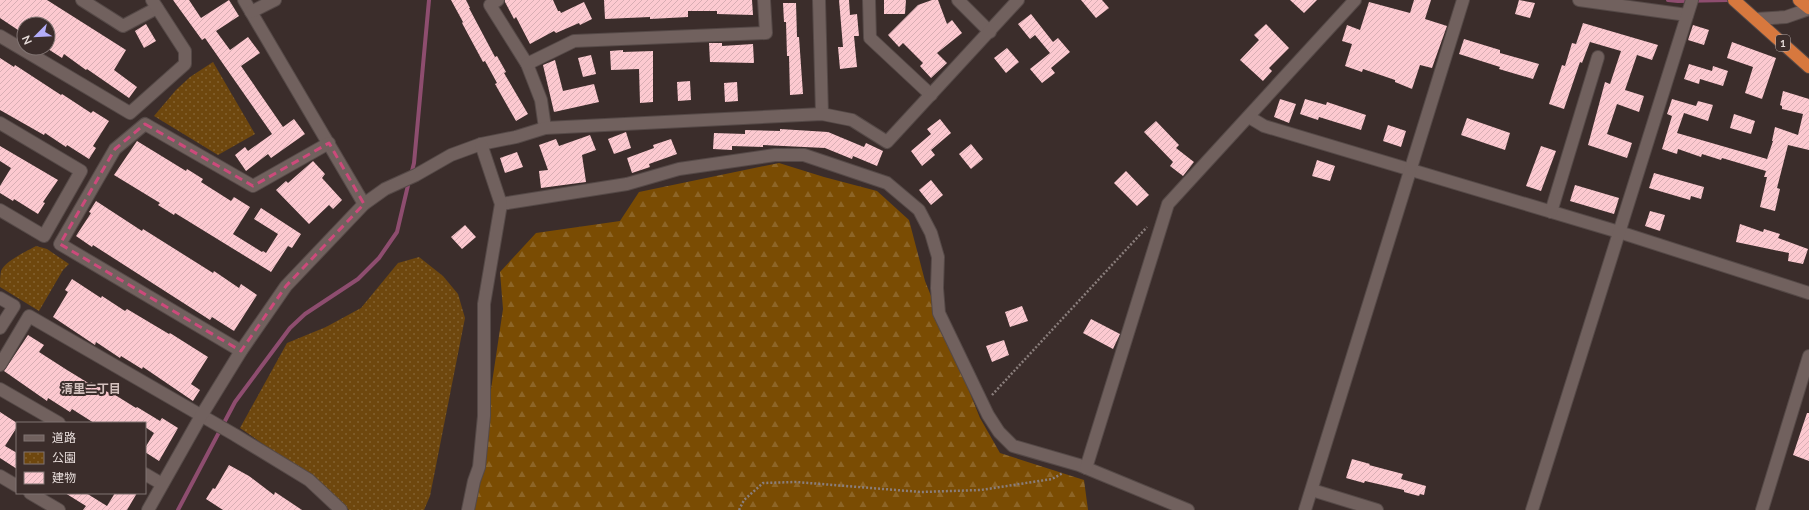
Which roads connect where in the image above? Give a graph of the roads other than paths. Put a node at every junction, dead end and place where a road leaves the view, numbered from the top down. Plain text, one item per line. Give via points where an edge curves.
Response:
1 (82, 0) edge
2 (244, 0) edge
3 (275, 0) edge
4 (498, 0) edge
5 (764, 0) edge
6 (819, 0) edge
7 (869, 0) edge
8 (958, 0) edge
9 (1018, 0) edge
10 (1355, 0) edge
11 (1463, 0) edge
12 (1579, 0) edge
13 (1692, 0) edge
14 (1734, 0) edge
15 (1799, 0) edge
16 (154, 4) edge
17 (1809, 9) edge
18 (251, 12) junction
19 (1687, 15) junction
20 (1756, 19) junction
21 (990, 32) junction
22 (0, 36) edge
23 (1598, 57) dead end
24 (527, 64) junction
25 (1809, 66) edge
26 (932, 95) junction
27 (822, 114) junction
28 (1249, 117) junction
29 (0, 123) edge
30 (545, 128) junction
31 (328, 143) junction
32 (481, 144) junction
33 (1410, 170) junction
34 (364, 204) junction
35 (501, 204) junction
36 (0, 210) edge
37 (1551, 212) junction
38 (1619, 232) junction
39 (1809, 293) edge
40 (0, 298) edge
41 (0, 328) edge
42 (241, 351) junction
43 (1809, 356) edge
44 (0, 364) edge
45 (0, 388) edge
46 (201, 416) junction
47 (57, 422) edge
48 (1083, 466) junction
49 (146, 475) edge
50 (0, 476) edge
51 (162, 484) junction
52 (16, 485) edge
53 (1312, 490) junction
54 (32, 494) edge
55 (59, 510) edge
56 (148, 510) edge
57 (341, 510) edge
58 (468, 510) edge
59 (1188, 510) edge
60 (1305, 510) edge
61 (1377, 510) edge
62 (1532, 510) edge
63 (1762, 510) edge

1 - 16 street via 123,26
2 - 18 street
3 - 18 street
4 - 24 street via 490,5
5 - 24 street via 766,33 574,41
6 - 27 street
7 - 26 street via 870,38
8 - 21 street
9 - 21 street
10 - 28 street
11 - 33 street
12 - 19 street
13 - 19 street
14 - 20 highway, 1
15 - 17 highway
16 - 22 street via 185,51 185,64 130,113
17 - 20 street via 1786,17
18 - 31 street
19 - 38 street
20 - 25 highway, 1
21 - 26 street
23 - 37 street
24 - 30 street via 541,100
26 - 27 street via 887,142 852,120
27 - 30 street
28 - 33 street via 1264,126
28 - 48 street via 1168,204
29 - 36 street via 81,171 44,236
30 - 32 street
31 - 34 street
31 - 42 street via 253,186 145,124 115,149 60,244
32 - 34 street via 451,155 385,189
32 - 35 street
33 - 37 street
33 - 53 street
34 - 42 street via 286,286
35 - 48 street via 627,184 679,169 776,155 804,155 887,183 919,210 931,233 938,257 939,313 983,405 999,432 1012,446
35 - 58 street via 484,304 484,416 479,467
37 - 38 street
38 - 39 street
38 - 62 street
40 - 41 street via 14,306
42 - 46 street
43 - 63 street
44 - 46 street via 29,316
45 - 47 street
46 - 51 street
46 - 57 street via 309,480
48 - 59 street
49 - 51 street
50 - 52 street
51 - 56 street
53 - 60 street
53 - 61 street
54 - 55 street

